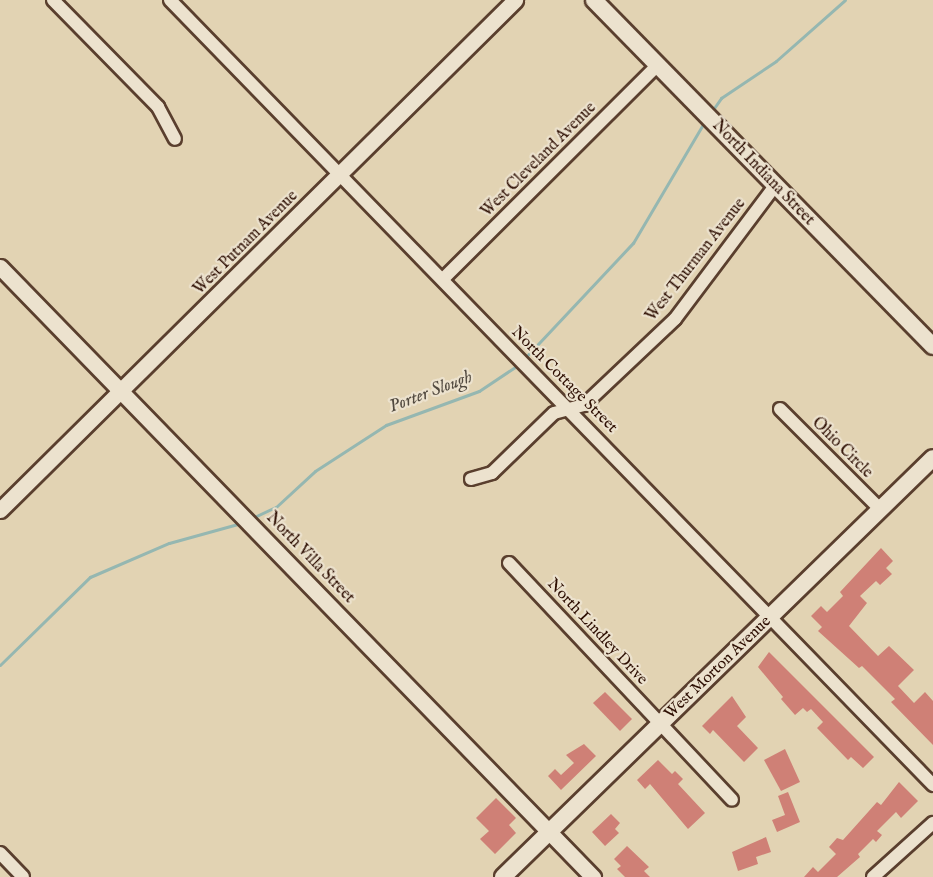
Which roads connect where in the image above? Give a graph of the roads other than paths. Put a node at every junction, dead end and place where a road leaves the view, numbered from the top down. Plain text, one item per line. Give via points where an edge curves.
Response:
1 (53, 0) edge
2 (170, 0) edge
3 (515, 0) edge
4 (594, 0) edge
5 (658, 65) junction
6 (175, 140) dead end
7 (340, 175) junction
8 (775, 186) junction
9 (0, 267) edge
10 (444, 278) junction
11 (933, 346) edge
12 (121, 392) junction
13 (569, 408) junction
14 (780, 409) dead end
15 (933, 458) edge
16 (471, 479) dead end
17 (0, 510) edge
18 (881, 510) junction
19 (509, 563) dead end
20 (771, 616) junction
21 (661, 723) junction
22 (933, 785) edge
23 (732, 800) dead end
24 (933, 823) edge
25 (549, 832) junction
26 (0, 853) edge
27 (23, 877) edge
28 (503, 877) edge
29 (592, 877) edge
30 (873, 877) edge

1 - 6 street via 158,107
2 - 7 street, North Cottage Street
3 - 7 street, West Putnam Avenue
4 - 5 main road, North Indiana Street
5 - 8 main road, North Indiana Street
5 - 10 street, West Cleveland Avenue
7 - 10 street, North Cottage Street
7 - 12 street, West Putnam Avenue
8 - 11 main road, North Indiana Street
8 - 13 street, West Thurman Avenue via 675,319 584,405
9 - 12 street, North Villa Street
10 - 13 street, North Cottage Street
12 - 17 street, West Putnam Avenue
12 - 25 street, North Villa Street
13 - 16 street, West Thurman Avenue via 554,413 492,473
13 - 20 street, North Cottage Street
14 - 18 street, Ohio Circle
15 - 18 main road, West Morton Avenue
18 - 20 main road, West Morton Avenue
19 - 21 street, North Lindley Drive
20 - 21 main road, West Morton Avenue
20 - 22 street, North Cottage Street
21 - 23 street, North Lindley Drive
21 - 25 main road, West Morton Avenue
24 - 30 street
25 - 28 main road, West Morton Avenue
25 - 29 street, North Villa Street
26 - 27 street

